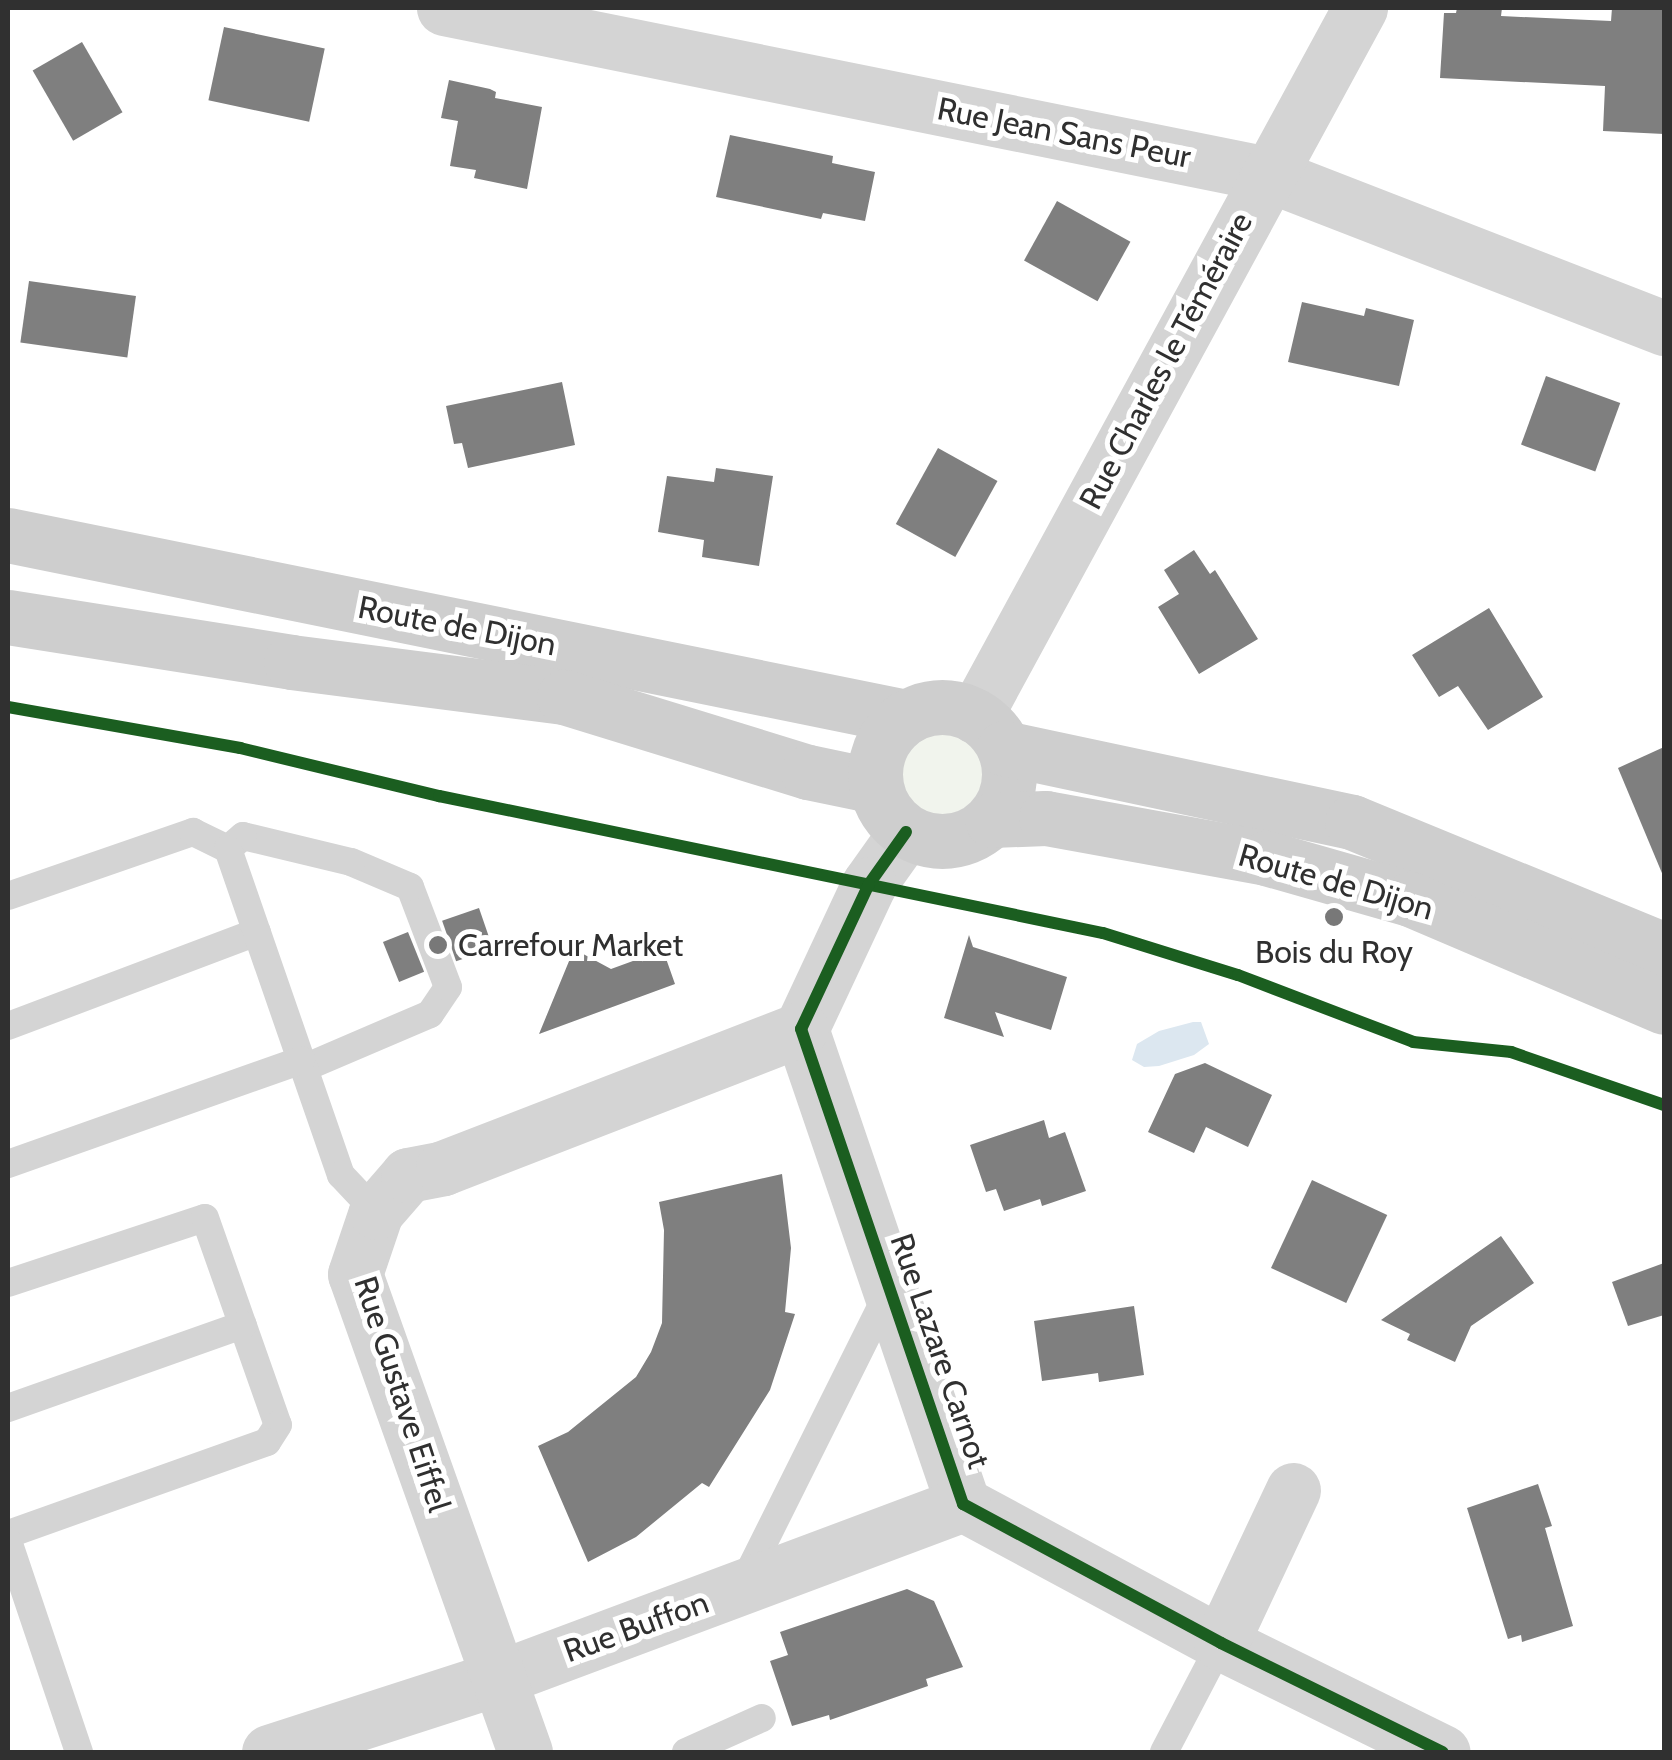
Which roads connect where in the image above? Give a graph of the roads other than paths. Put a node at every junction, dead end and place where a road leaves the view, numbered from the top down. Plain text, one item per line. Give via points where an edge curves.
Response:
1 (444, 8) edge
2 (1360, 8) edge
3 (1267, 174) junction
4 (1664, 328) edge
5 (8, 535) edge
6 (8, 616) edge
7 (906, 717) junction
8 (989, 732) junction
9 (875, 786) junction
10 (992, 820) junction
11 (906, 832) junction
12 (228, 849) junction
13 (8, 896) edge
14 (256, 932) junction
15 (1664, 950) edge
16 (1664, 1007) edge
17 (8, 1026) edge
18 (800, 1029) junction
19 (303, 1064) junction
20 (8, 1164) edge
21 (376, 1212) junction
22 (8, 1283) edge
23 (890, 1290) junction
24 (243, 1325) junction
25 (8, 1408) edge
26 (1294, 1490) dead end
27 (963, 1504) junction
28 (8, 1537) edge
29 (741, 1588) junction
30 (1221, 1644) junction
31 (501, 1677) junction
32 (762, 1718) dead end
33 (295, 1748) edge
34 (78, 1752) edge
35 (525, 1752) edge
36 (686, 1752) edge
37 (1164, 1752) edge
38 (1443, 1752) edge

1 - 3 street, Rue Jean Sans Peur
2 - 3 street, Rue Charles le Téméraire
3 - 4 street, Rue Jean Sans Peur
3 - 8 street, Rue Charles le Téméraire
5 - 7 street, Route de Dijon
6 - 9 street, Route de Dijon via 564,698
7 - 8 street, Route de Dijon via 940,706
7 - 9 street via 880,747
8 - 10 street via 1008,785
8 - 15 street, Route de Dijon via 1352,822
9 - 11 street via 891,820
10 - 11 street, Route de Dijon via 951,841
10 - 16 street, Route de Dijon via 1046,818 1266,858 1410,899
11 - 18 street via 869,884
12 - 13 lane via 193,832
12 - 14 lane
12 - 19 lane via 244,836 351,862 410,888 448,987 430,1014
14 - 17 lane
14 - 19 lane
18 - 21 street, Rue Gustave Eiffel via 442,1168 408,1175
18 - 23 street, Rue Lazare Carnot
19 - 20 lane
19 - 21 lane via 341,1175
21 - 31 street, Rue Gustave Eiffel via 355,1274
22 - 24 lane via 205,1218
23 - 27 street, Rue Lazare Carnot
23 - 29 lane
24 - 25 lane
24 - 28 lane via 278,1425 267,1442
26 - 30 street
27 - 29 street, Rue Buffon
27 - 30 street, Rue Lazare Carnot
28 - 34 lane
29 - 31 street, Rue Buffon
30 - 37 lane
30 - 38 street, Rue Lazare Carnot
31 - 33 street, Rue Buffon
31 - 35 street, Rue Gustave Eiffel
32 - 36 lane

